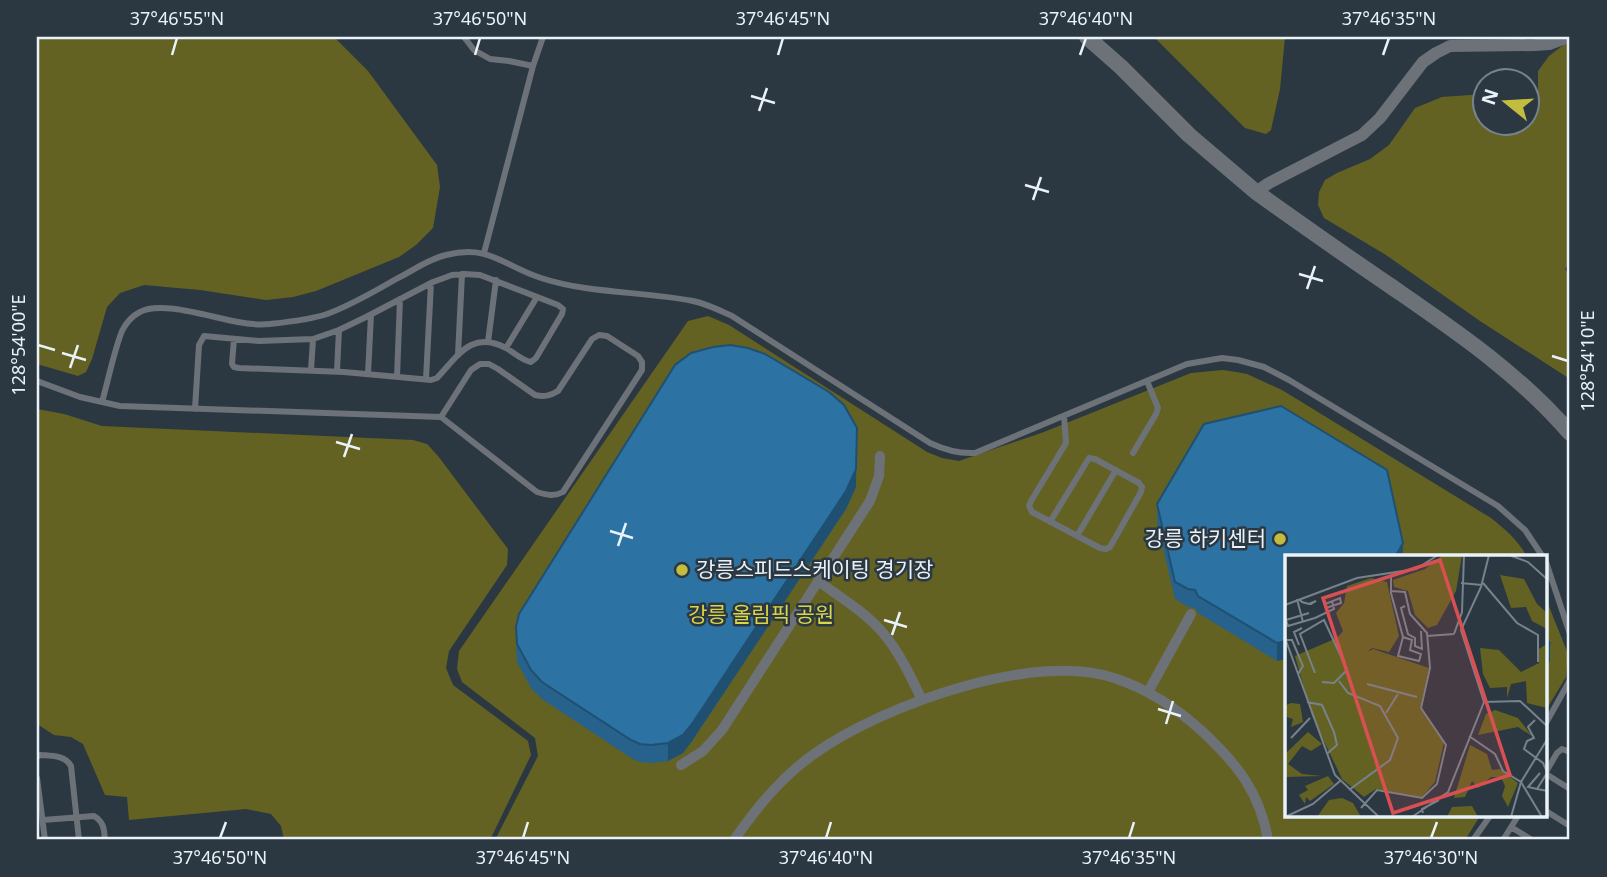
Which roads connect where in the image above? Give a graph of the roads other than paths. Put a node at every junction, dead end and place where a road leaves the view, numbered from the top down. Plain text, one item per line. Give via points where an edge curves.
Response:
1 (464, 37) edge
2 (543, 37) edge
3 (1087, 37) edge
4 (1568, 37) edge
5 (533, 66) junction
6 (1256, 192) junction
7 (484, 253) junction
8 (462, 274) junction
9 (496, 280) junction
10 (431, 283) junction
11 (537, 297) junction
12 (400, 299) junction
13 (371, 315) junction
14 (339, 330) junction
15 (234, 339) junction
16 (313, 339) junction
17 (488, 342) junction
18 (506, 348) junction
19 (458, 355) junction
20 (311, 370) junction
21 (337, 371) junction
22 (368, 374) junction
23 (397, 377) junction
24 (426, 379) junction
25 (37, 381) edge
26 (1147, 381) junction
27 (102, 402) junction
28 (195, 409) junction
29 (1064, 415) junction
30 (441, 417) junction
31 (1570, 433) edge
32 (1133, 453) dead end
33 (880, 456) dead end
34 (1116, 470) junction
35 (1050, 522) junction
36 (1077, 536) junction
37 (1542, 555) edge
38 (1548, 568) edge
39 (818, 581) junction
40 (1191, 614) dead end
41 (1570, 634) edge
42 (1570, 680) edge
43 (1148, 692) junction
44 (922, 700) junction
45 (1548, 719) edge
46 (1570, 752) edge
47 (37, 757) edge
48 (681, 765) dead end
49 (1548, 769) edge
50 (1548, 774) edge
51 (37, 778) edge
52 (1570, 789) edge
53 (1548, 812) edge
54 (77, 817) junction
55 (1489, 818) edge
56 (1517, 818) edge
57 (43, 820) junction
58 (1570, 826) edge
59 (1511, 827) junction
60 (45, 840) edge
61 (79, 840) edge
62 (105, 840) edge
63 (734, 840) edge
64 (1268, 840) edge
65 (1473, 840) edge
66 (1503, 840) edge
67 (1532, 840) edge

1 - 5 lane via 490,59
2 - 5 lane
3 - 6 street via 1188,135
4 - 6 street via 1549,44 1450,46 1423,62 1362,135
5 - 7 lane
6 - 31 street via 1495,360
7 - 27 lane via 465,251 428,261 355,302 298,321 240,323 167,308 141,311 122,331
7 - 29 lane via 565,284 712,307 945,450 975,453
8 - 9 lane
8 - 10 lane
8 - 19 lane
9 - 11 lane
9 - 17 lane
10 - 12 lane
10 - 24 lane
11 - 18 lane
11 - 18 lane via 563,309 536,358 531,362
12 - 13 lane
12 - 23 lane
13 - 14 lane
13 - 22 lane
14 - 16 lane
14 - 21 lane
15 - 16 lane
15 - 20 lane via 234,367
15 - 28 lane via 204,336 200,340
16 - 20 lane
17 - 18 lane
17 - 19 lane via 474,343
19 - 24 lane via 437,378
20 - 21 lane
21 - 22 lane
22 - 23 lane
23 - 24 lane
25 - 27 lane
26 - 29 lane
26 - 32 lane via 1158,408
26 - 37 lane via 1202,360 1222,358 1265,367 1498,506 1525,530
27 - 28 lane
28 - 30 lane
29 - 35 lane via 1066,443 1029,506
30 - 30 lane via 537,492 556,495 563,492 628,392 642,362 599,335 558,391 542,397 489,364 480,364 471,370
33 - 39 street via 870,501
34 - 35 lane via 1089,458
34 - 36 lane
34 - 36 lane via 1142,487 1110,547 1100,548
35 - 36 lane
38 - 41 lane
39 - 44 street via 883,633
39 - 48 street via 722,730 703,751
40 - 43 street
42 - 45 lane
43 - 44 street via 1113,677 1047,670
43 - 64 street via 1183,714 1246,779 1257,799
44 - 63 street via 859,726 816,752 776,786
46 - 49 lane via 1562,749
47 - 54 lane via 69,762
50 - 52 lane
51 - 57 lane
53 - 58 lane
54 - 57 lane
54 - 61 lane
54 - 62 lane via 100,820
55 - 65 lane
56 - 59 lane
57 - 60 lane
59 - 66 lane
59 - 67 lane

